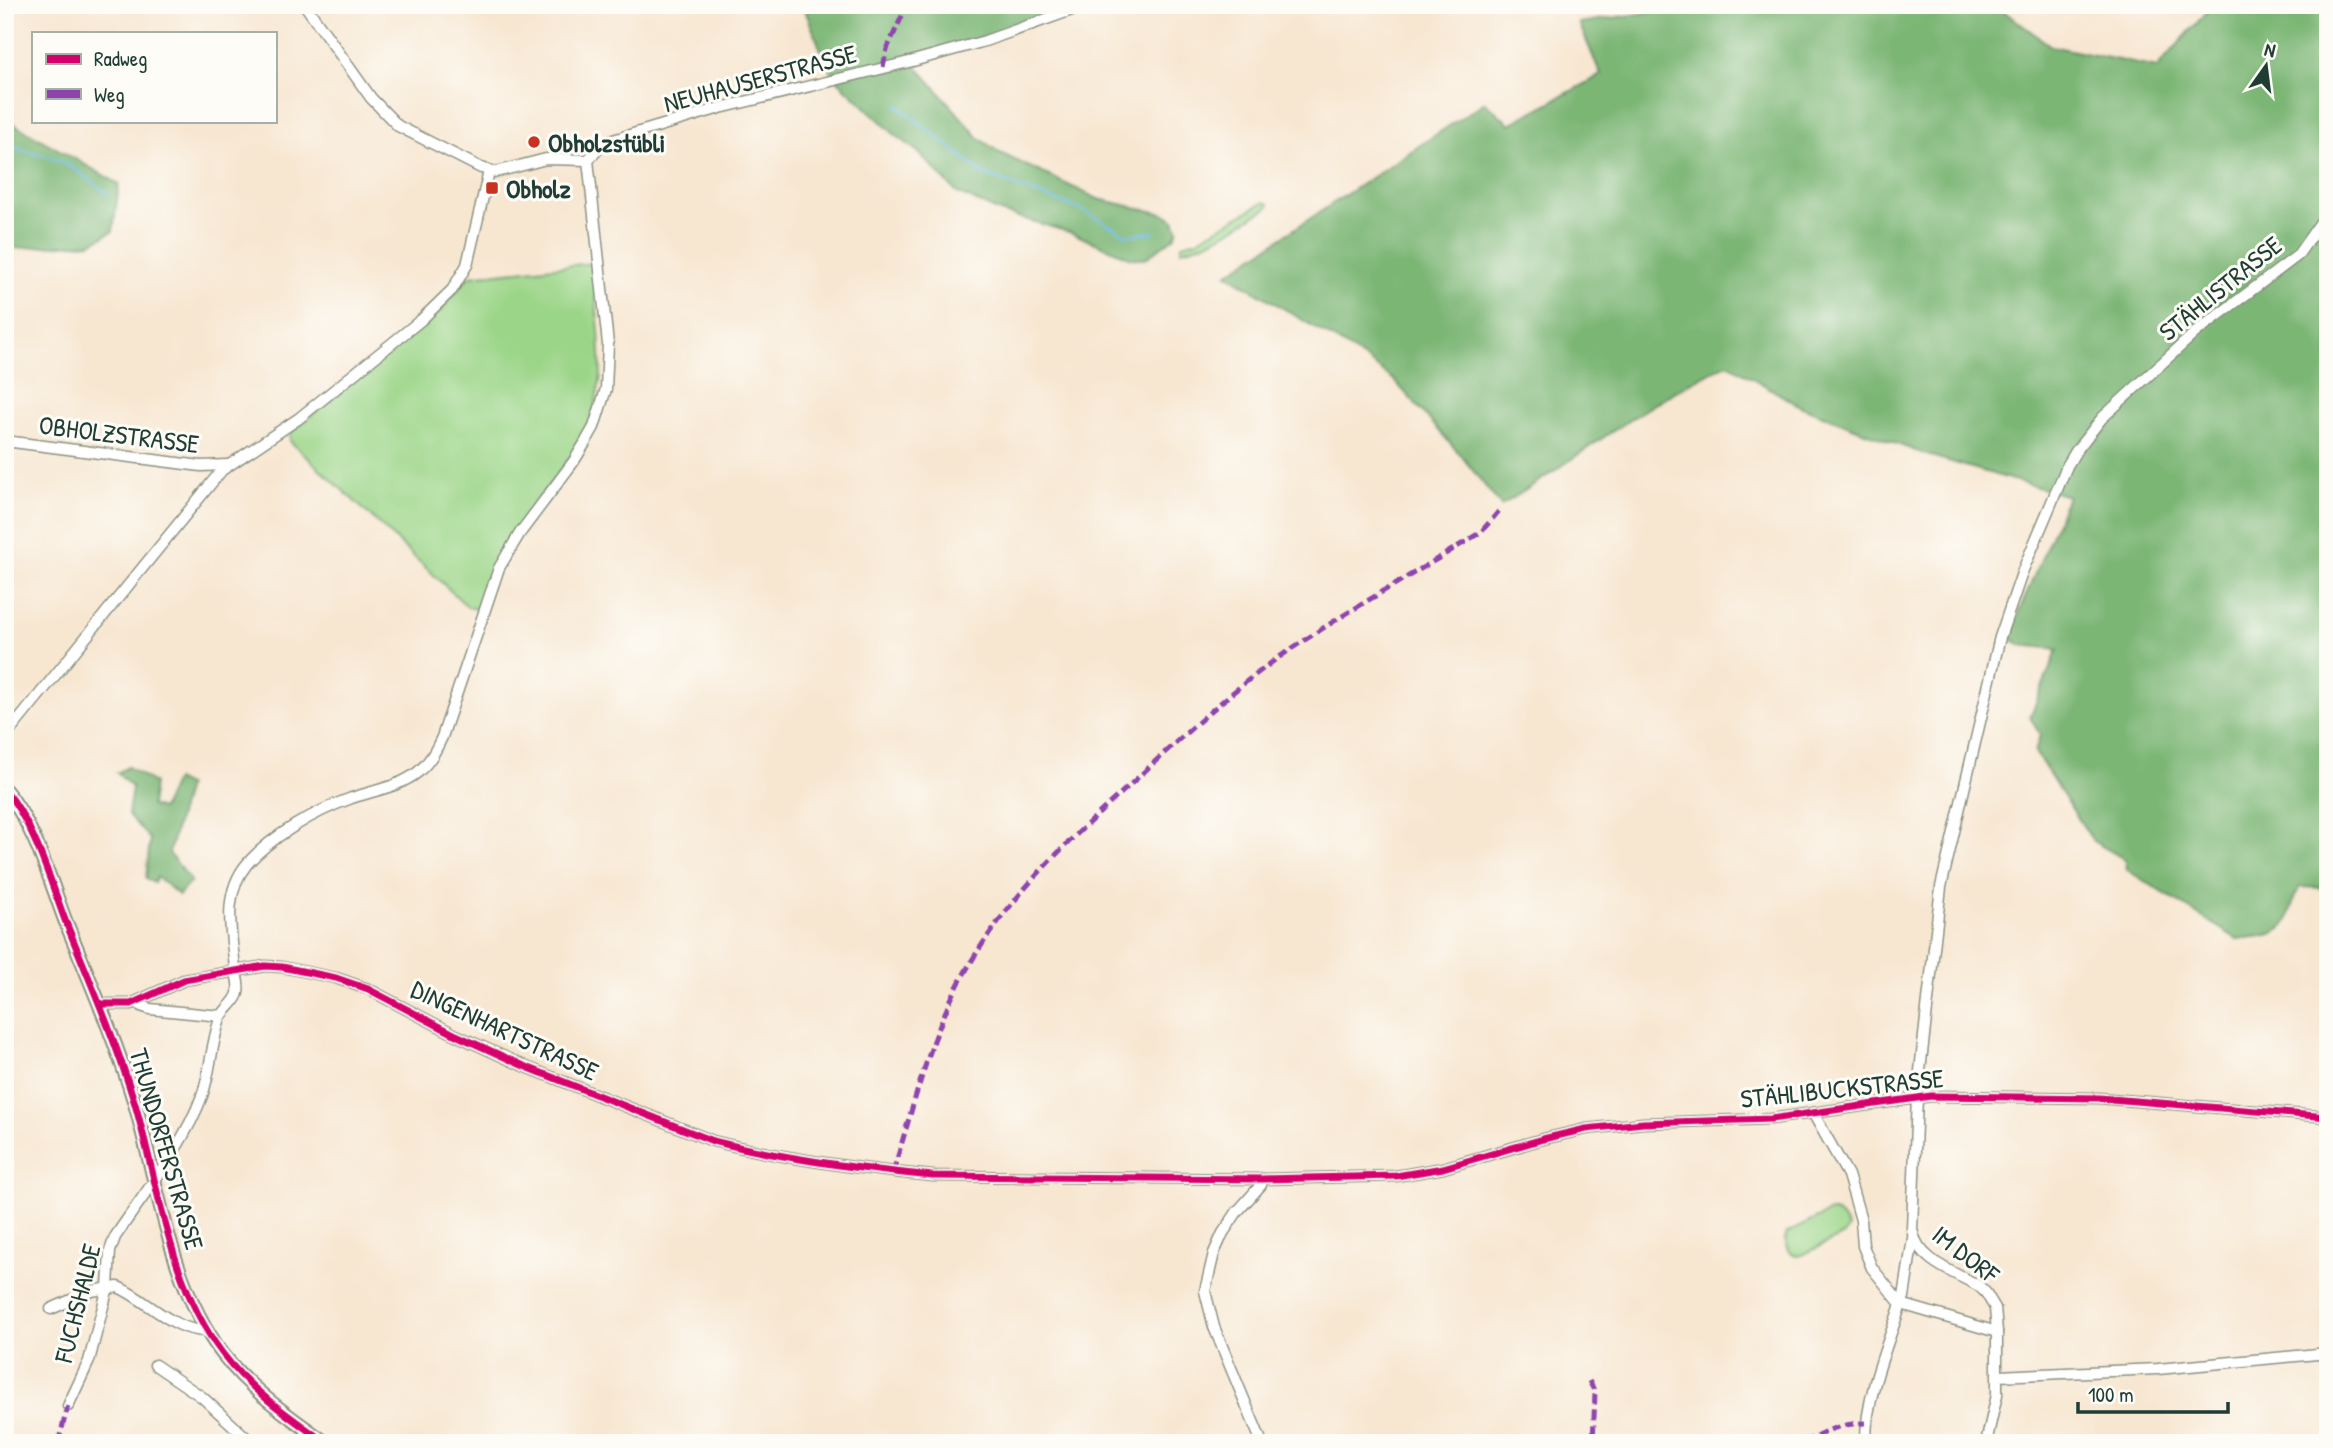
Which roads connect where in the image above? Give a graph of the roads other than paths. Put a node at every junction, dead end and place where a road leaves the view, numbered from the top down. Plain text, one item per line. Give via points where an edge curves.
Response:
1 (305, 5) edge
2 (1086, 5) edge
3 (587, 160) junction
4 (489, 171) junction
5 (2328, 212) edge
6 (5, 441) edge
7 (229, 465) junction
8 (5, 737) edge
9 (5, 790) edge
10 (236, 971) junction
11 (138, 1002) junction
12 (100, 1004) junction
13 (221, 1016) junction
14 (1917, 1097) junction
15 (1813, 1113) junction
16 (2328, 1118) edge
17 (155, 1178) junction
18 (1262, 1179) junction
19 (1913, 1238) junction
20 (108, 1287) junction
21 (1901, 1304) junction
22 (51, 1309) dead end
23 (208, 1331) junction
24 (1997, 1332) junction
25 (2328, 1353) edge
26 (155, 1365) dead end
27 (1998, 1376) junction
28 (68, 1406) dead end
29 (250, 1441) dead end
30 (326, 1443) edge
31 (1262, 1443) edge
32 (1866, 1443) edge
33 (1986, 1443) edge

1 - 4 street via 371,98 398,126
2 - 3 street, NEUHAUSERSTRASSE via 985,41 613,140
3 - 4 street via 546,159
3 - 10 street, FUCHSHALDE via 608,344 606,389 594,427 499,568 432,758 397,783 322,811 245,866 231,900
4 - 7 street via 467,265 452,290 298,419
5 - 14 street, STÄHLISTRASSE via 2297,256 2196,332 2131,390 2071,458 2000,637 1941,887
6 - 7 street, OBHOLZSTRASSE via 202,466
7 - 8 street
9 - 12 street, THUNDORFERSTRASSE via 29,828
10 - 11 street, DINGENHARTSTRASSE via 184,980
10 - 13 street, FUCHSHALDE via 237,996
10 - 18 street, DINGENHARTSTRASSE via 282,967 345,981 524,1066 713,1141 745,1149 955,1177
11 - 12 street, DINGENHARTSTRASSE
11 - 13 street via 150,1009
12 - 17 street, THUNDORFERSTRASSE
13 - 17 street, FUCHSHALDE via 200,1101
14 - 15 street, STÄHLIBUCKSTRASSE
14 - 16 street, STÄHLIBUCKSTRASSE via 2099,1098
14 - 19 street, IM DORF
15 - 18 street, STÄHLIBUCKSTRASSE via 1586,1129 1443,1168 1396,1176
15 - 21 street via 1847,1175 1872,1268
17 - 20 street, FUCHSHALDE via 116,1237 110,1251
17 - 23 street, THUNDORFERSTRASSE via 181,1274
18 - 31 street via 1223,1233 1205,1291 1214,1327
19 - 21 street
19 - 24 street, IM DORF via 1926,1257 1986,1293 1995,1308
20 - 22 street
20 - 23 street via 126,1290 186,1328
20 - 28 street, FUCHSHALDE via 89,1361
21 - 24 street
21 - 32 street via 1873,1393
23 - 30 street, THUNDORFERSTRASSE via 237,1372 258,1392
24 - 27 street, IM DORF
25 - 27 street via 2158,1369
26 - 29 street via 202,1397
27 - 33 street, IM DORF

